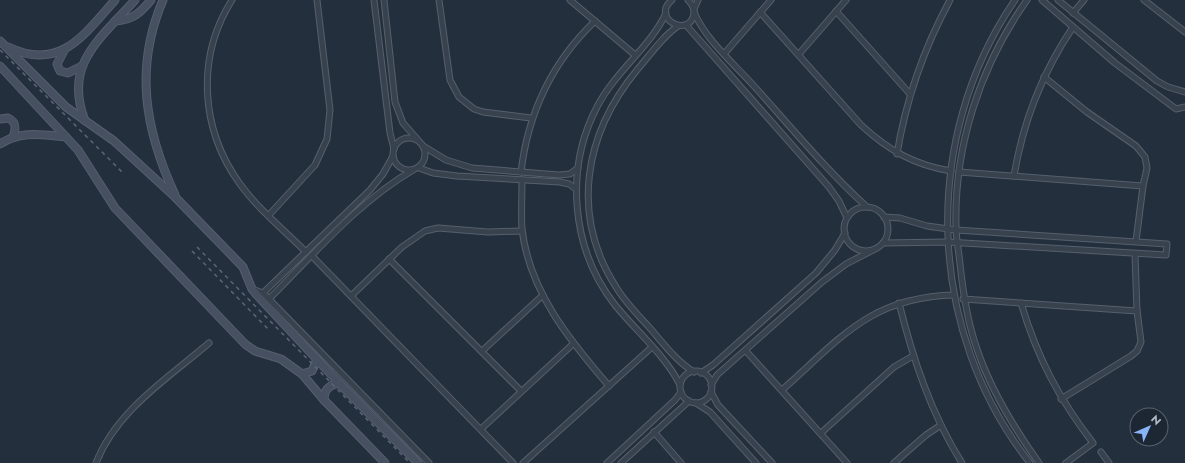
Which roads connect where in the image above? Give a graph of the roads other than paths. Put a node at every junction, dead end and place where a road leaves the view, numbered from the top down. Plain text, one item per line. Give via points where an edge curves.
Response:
1 (115, 0) edge
2 (134, 0) edge
3 (151, 0) edge
4 (163, 0) edge
5 (232, 0) edge
6 (317, 0) edge
7 (374, 0) edge
8 (384, 0) edge
9 (439, 0) edge
10 (570, 0) edge
11 (672, 0) edge
12 (688, 0) edge
13 (698, 0) edge
14 (771, 0) edge
15 (846, 0) edge
16 (950, 0) edge
17 (1015, 0) edge
18 (1027, 0) edge
19 (1042, 0) edge
20 (1058, 0) edge
21 (1084, 0) edge
22 (1144, 0) edge
23 (694, 11) junction
24 (836, 11) junction
25 (760, 12) junction
26 (666, 13) junction
27 (1073, 13) junction
28 (115, 21) junction
29 (595, 21) junction
30 (686, 25) junction
31 (678, 26) junction
32 (1073, 27) junction
33 (1185, 32) edge
34 (2, 43) edge
35 (65, 49) junction
36 (724, 54) junction
37 (799, 54) junction
38 (635, 55) junction
39 (0, 66) edge
40 (82, 66) junction
41 (1044, 76) junction
42 (1185, 92) edge
43 (910, 94) junction
44 (1185, 107) edge
45 (531, 118) junction
46 (0, 119) edge
47 (85, 122) junction
48 (13, 137) junction
49 (66, 138) junction
50 (418, 140) junction
51 (0, 144) edge
52 (423, 146) junction
53 (394, 149) junction
54 (897, 154) junction
55 (393, 156) junction
56 (419, 168) junction
57 (578, 168) junction
58 (413, 170) junction
59 (951, 171) junction
60 (520, 172) junction
61 (959, 172) junction
62 (1014, 176) junction
63 (522, 180) junction
64 (1143, 186) junction
65 (576, 189) junction
66 (176, 197) junction
67 (867, 207) junction
68 (268, 214) junction
69 (884, 217) junction
70 (847, 218) junction
71 (947, 228) junction
72 (956, 230) junction
73 (522, 231) junction
74 (845, 233) junction
75 (947, 242) junction
76 (1136, 242) junction
77 (883, 243) junction
78 (958, 243) junction
79 (873, 250) junction
80 (306, 252) junction
81 (1136, 254) junction
82 (312, 256) junction
83 (389, 259) junction
84 (252, 289) junction
85 (263, 293) junction
86 (543, 295) junction
87 (954, 295) junction
88 (351, 296) junction
89 (269, 299) junction
90 (963, 299) junction
91 (784, 302) junction
92 (899, 303) junction
93 (1021, 303) junction
94 (791, 310) junction
95 (1138, 310) junction
96 (209, 343) dead end
97 (573, 344) junction
98 (652, 347) junction
99 (482, 351) junction
100 (746, 351) junction
101 (913, 356) junction
102 (317, 359) junction
103 (694, 372) junction
104 (700, 372) junction
105 (302, 374) junction
106 (339, 383) junction
107 (680, 385) junction
108 (711, 385) junction
109 (609, 386) junction
110 (782, 390) junction
111 (521, 391) junction
112 (681, 392) junction
113 (711, 392) junction
114 (1061, 398) junction
115 (324, 400) junction
116 (689, 401) junction
117 (696, 403) junction
118 (942, 425) junction
119 (481, 429) junction
120 (654, 432) junction
121 (821, 433) junction
122 (1102, 452) dead end
123 (1035, 457) junction
124 (1029, 462) edge
125 (96, 463) edge
126 (385, 463) edge
127 (418, 463) edge
128 (428, 463) edge
129 (513, 463) edge
130 (523, 463) edge
131 (607, 463) edge
132 (621, 463) edge
133 (681, 463) edge
134 (756, 463) edge
135 (772, 463) edge
136 (847, 463) edge
137 (894, 463) edge
138 (962, 463) edge
139 (1040, 463) edge
140 (1066, 463) edge
141 (1109, 463) edge

1 - 35 main road via 77,42
2 - 28 main road
3 - 28 main road via 136,16 129,20
4 - 66 main road via 148,54 146,102 154,140
5 - 68 street via 217,29 209,59 208,111 217,143 229,168
6 - 68 street via 330,110 326,139 315,165
7 - 53 street
8 - 50 street via 395,102 403,123
9 - 45 street via 450,80 459,97 474,109 483,112
10 - 29 street
11 - 26 street via 667,5
12 - 23 street
13 - 23 street
14 - 25 street
15 - 24 street
16 - 43 street via 927,47
17 - 59 street via 989,44 971,86 959,128
18 - 61 street via 998,47 980,87 967,129
19 - 32 street
20 - 27 street
21 - 27 street
22 - 33 street
23 - 30 street via 692,20
23 - 36 street via 704,31
24 - 37 street
24 - 43 street
25 - 36 street
25 - 37 street
26 - 31 street via 671,23
26 - 38 street
27 - 42 street via 1157,81
28 - 40 main road via 92,48
29 - 38 street
29 - 45 street via 580,35 555,69
30 - 31 street
30 - 70 street via 829,187
31 - 103 street via 627,82 609,110 592,158 589,174 589,208 591,225 601,257 616,287 678,360
32 - 41 street
32 - 44 street via 1132,77 1176,109
34 - 35 main road via 16,50 34,54 47,54
34 - 47 main road via 59,101
35 - 40 main road via 57,64 60,71 68,73
36 - 67 street via 833,175
37 - 54 street via 861,125
38 - 57 street via 615,78 597,106 585,136
39 - 49 main road
40 - 47 main road via 77,92
41 - 62 street via 1026,121
41 - 64 street via 1087,112 1142,151 1147,164
43 - 54 street
45 - 60 street
46 - 48 main road via 6,118 14,122 16,127
47 - 66 main road via 117,144
48 - 49 main road via 36,134
48 - 51 main road
49 - 105 main road via 78,150 115,208 245,344 255,351 281,359
50 - 52 street
50 - 53 street via 404,139
52 - 56 street via 426,155
52 - 60 street via 459,165
53 - 55 street
54 - 59 street via 932,168
55 - 58 street via 398,166 407,171
55 - 80 street via 370,190
56 - 58 street
56 - 63 street via 440,175
57 - 60 street via 565,175
57 - 65 street
58 - 82 street via 372,198
59 - 71 street
61 - 62 street
61 - 72 street
62 - 64 street
63 - 65 street via 565,183
63 - 73 street
64 - 76 street
65 - 98 street via 582,236 595,272 615,305
66 - 84 main road via 243,268
67 - 69 street via 879,211
67 - 70 street via 856,209
68 - 80 street
69 - 71 street
69 - 77 street via 888,224 888,232
70 - 74 street via 844,225
71 - 72 street
71 - 75 street
72 - 76 street
72 - 78 street
73 - 83 street via 432,229 412,239
73 - 86 street via 532,269
74 - 79 street via 848,241 854,246 861,250
74 - 91 street via 823,266
75 - 77 street
75 - 78 street
75 - 87 street
76 - 81 street via 1167,244 1166,255
77 - 79 street
78 - 81 street
78 - 90 street
79 - 94 street via 834,272
80 - 85 street
81 - 95 street
82 - 88 street
82 - 89 street
83 - 88 street
83 - 99 street
84 - 85 street
84 - 102 main road
85 - 89 street
86 - 97 street
86 - 99 street
87 - 92 street via 926,297
87 - 124 street via 963,335 977,374 1002,424
88 - 119 street
89 - 128 street
90 - 93 street
90 - 123 street via 977,350 1002,408
91 - 94 street
91 - 104 street via 710,368
92 - 101 street
92 - 110 street via 875,313 853,328
93 - 95 street
93 - 114 street via 1037,351
94 - 100 street
95 - 114 street via 1141,342 1137,351
96 - 125 street via 124,417 111,434
97 - 109 street
97 - 111 street
98 - 107 street
98 - 109 street
99 - 111 street
100 - 108 street via 717,375
100 - 110 street
101 - 118 street
101 - 121 street via 894,366
102 - 105 main road via 312,371
102 - 106 main road
103 - 104 street
103 - 107 street via 688,374
104 - 108 street via 708,377
105 - 115 main road
106 - 115 main road via 328,387 324,393
106 - 127 main road
107 - 112 street
108 - 113 street
109 - 130 street
110 - 121 street
111 - 119 street
112 - 116 street
112 - 131 street
113 - 117 street via 705,400
113 - 135 street via 718,405
114 - 140 street via 1093,443
115 - 126 main road
116 - 117 street
116 - 120 street
117 - 134 street via 710,412
118 - 137 street via 926,435
118 - 138 street
119 - 129 street
120 - 132 street
120 - 133 street
121 - 136 street
122 - 141 street
123 - 124 street
123 - 139 street

